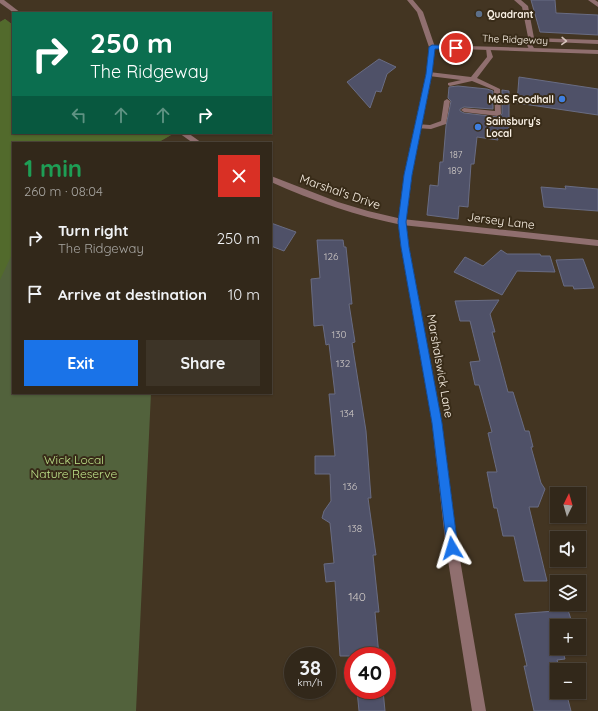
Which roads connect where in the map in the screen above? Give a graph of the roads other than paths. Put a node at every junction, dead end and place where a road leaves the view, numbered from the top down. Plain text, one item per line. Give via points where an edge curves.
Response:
1 (0, 0) edge
2 (410, 0) edge
3 (517, 0) edge
4 (591, 0) edge
5 (598, 5) edge
6 (17, 12) edge
7 (531, 40) junction
8 (598, 42) edge
9 (432, 47) junction
10 (488, 48) junction
11 (532, 50) junction
12 (598, 52) edge
13 (429, 74) junction
14 (473, 79) junction
15 (450, 84) dead end
16 (447, 101) dead end
17 (464, 110) dead end
18 (418, 126) junction
19 (184, 134) edge
20 (196, 142) edge
21 (272, 179) edge
22 (402, 222) junction
23 (598, 243) edge
24 (479, 711) edge

1 - 6 street
2 - 9 street, Marshalswick Lane via 420,12
3 - 7 lane via 525,6
4 - 5 lane
7 -> 8 lane
7 - 11 lane via 525,39
9 - 10 street, The Ridgeway
9 - 13 street, Marshalswick Lane
10 - 11 street, The Ridgeway
10 - 14 lane via 490,57
11 - 12 street, The Ridgeway
13 - 14 lane
13 - 18 street, Marshalswick Lane
14 - 15 lane
14 - 17 lane via 497,89 498,114
16 - 18 lane via 444,122 431,127
18 - 22 street, Marshalswick Lane
19 - 20 street
21 - 22 street, Marshal's Drive via 352,211
22 - 23 street, Jersey Lane
22 - 24 street, Marshalswick Lane via 437,423 452,548

